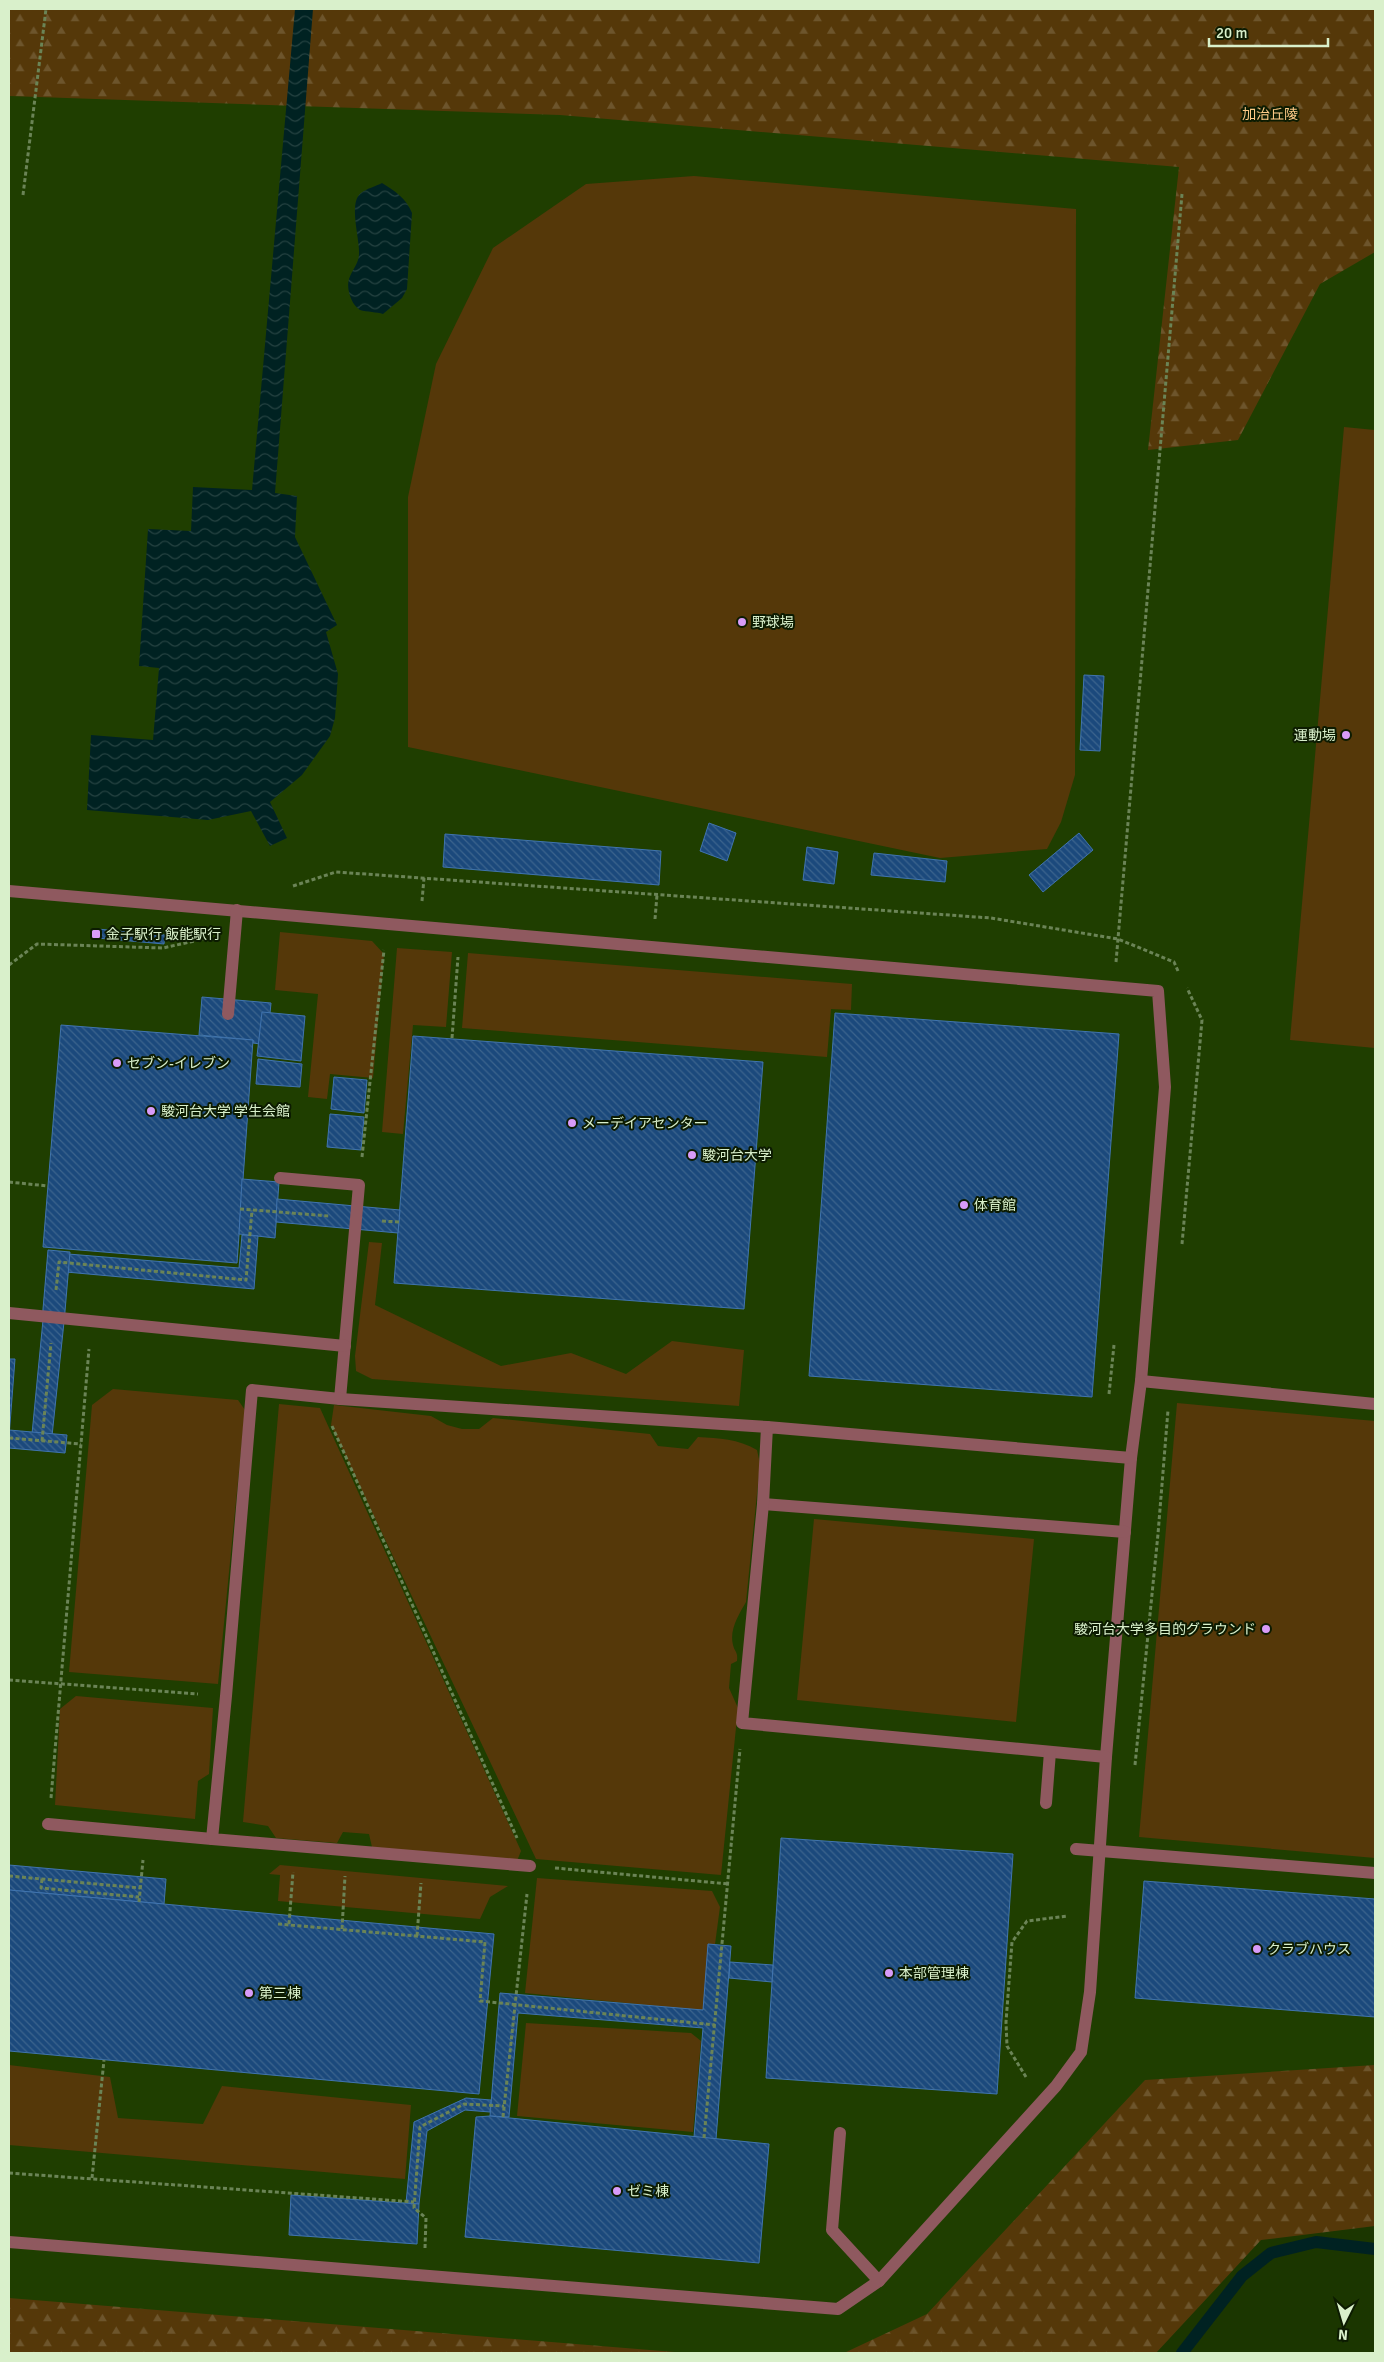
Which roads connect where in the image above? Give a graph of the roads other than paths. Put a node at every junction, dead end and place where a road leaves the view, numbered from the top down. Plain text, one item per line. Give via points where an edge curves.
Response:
1 (9, 891) edge
2 (237, 910) junction
3 (228, 1014) dead end
4 (280, 1178) dead end
5 (9, 1314) edge
6 (345, 1346) junction
7 (1141, 1381) junction
8 (340, 1398) junction
9 (1375, 1404) edge
10 (767, 1427) junction
11 (1131, 1458) junction
12 (762, 1504) junction
13 (1125, 1532) junction
14 (1050, 1752) junction
15 (1106, 1757) junction
16 (1046, 1803) dead end
17 (48, 1824) road end
18 (212, 1840) junction
19 (1076, 1849) dead end
20 (1098, 1852) junction
21 (530, 1866) road end
22 (1375, 1873) edge
23 (840, 2133) dead end
24 (9, 2242) edge
25 (879, 2281) junction

1 - 2 lane
2 - 3 lane
2 - 7 lane via 1158,991 1164,1077
4 - 6 lane via 359,1185
5 - 6 lane
6 - 8 lane
7 - 9 lane
7 - 11 lane
8 - 10 lane
8 - 18 lane via 252,1390
10 - 11 lane
10 - 12 lane
11 - 13 lane
12 - 13 lane
12 - 14 lane via 742,1724
13 - 15 lane
14 - 15 lane
14 - 16 lane
15 - 20 lane
17 - 18 lane
18 - 21 lane
19 - 20 lane
20 - 22 lane
20 - 25 lane via 1090,1992 1081,2052 1056,2086
23 - 25 lane via 832,2230
24 - 25 lane via 838,2309

